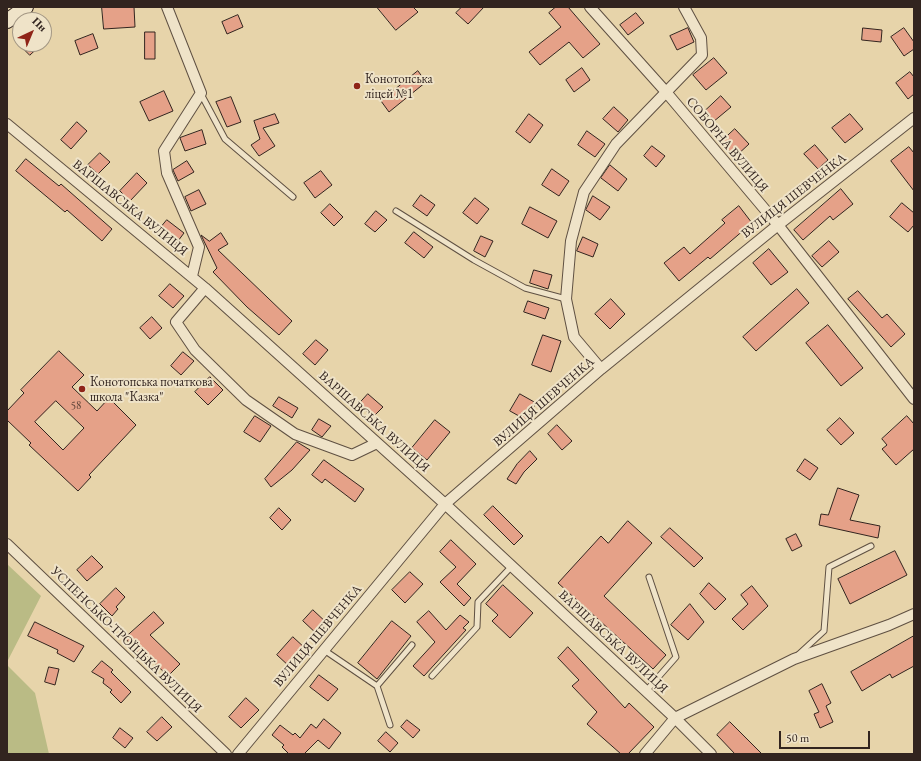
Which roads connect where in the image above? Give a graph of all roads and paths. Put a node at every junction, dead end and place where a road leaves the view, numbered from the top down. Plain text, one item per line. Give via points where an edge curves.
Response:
1 (26, 7) edge
2 (167, 7) edge
3 (590, 7) edge
4 (684, 7) edge
5 (7, 21) edge
6 (666, 92) junction
7 (201, 93) junction
8 (914, 118) edge
9 (7, 124) edge
10 (293, 197) dead end
11 (396, 211) dead end
12 (778, 226) junction
13 (192, 276) junction
14 (205, 288) junction
15 (566, 299) junction
16 (601, 369) junction
17 (914, 398) edge
18 (377, 443) junction
19 (446, 504) junction
20 (7, 544) edge
21 (871, 546) dead end
22 (512, 566) junction
23 (649, 577) dead end
24 (914, 614) edge
25 (412, 644) dead end
26 (324, 650) junction
27 (794, 659) junction
28 (432, 676) dead end
29 (377, 686) junction
30 (646, 691) junction
31 (675, 718) junction
32 (390, 725) dead end
33 (226, 754) edge
34 (238, 754) edge
35 (645, 754) edge
36 (711, 754) edge

1 - 5 main road
2 - 7 street
3 - 6 street, СОБОРНА ВУЛИЦЯ
4 - 6 street via 701,38 702,55
6 - 12 street, СОБОРНА ВУЛИЦЯ
6 - 15 street via 616,144 584,192 571,241
7 - 10 lane via 226,139
7 - 13 street via 164,151 167,173 199,247
8 - 12 street, ВУЛИЦЯ ШЕВЧЕНКА
9 - 13 street, ВАРШАВСЬКА ВУЛИЦЯ
11 - 15 lane via 474,260 526,288
12 - 16 street, ВУЛИЦЯ ШЕВЧЕНКА
12 - 17 street, СОБОРНА ВУЛИЦЯ
13 - 14 street, ВАРШАВСЬКА ВУЛИЦЯ
14 - 18 street, ВАРШАВСЬКА ВУЛИЦЯ
14 - 18 street via 176,322 195,350 246,400 295,434 352,455
15 - 16 street via 574,337
16 - 19 street, ВУЛИЦЯ ШЕВЧЕНКА
18 - 19 street, ВАРШАВСЬКА ВУЛИЦЯ
19 - 22 street, ВАРШАВСЬКА ВУЛИЦЯ
19 - 26 street, ВУЛИЦЯ ШЕВЧЕНКА
20 - 33 street, УСПЕНСЬКО-ТРОЇЦЬКА ВУЛИЦЯ
21 - 27 lane via 829,568 824,631
22 - 28 lane via 478,602 477,627
22 - 30 street, ВАРШАВСЬКА ВУЛИЦЯ
23 - 30 lane via 676,657
24 - 27 street
25 - 29 lane
26 - 29 lane
26 - 34 street, ВУЛИЦЯ ШЕВЧЕНКА
27 - 31 street
29 - 32 lane
30 - 31 street, ВАРШАВСЬКА ВУЛИЦЯ
31 - 35 street
31 - 36 street, ВАРШАВСЬКА ВУЛИЦЯ

